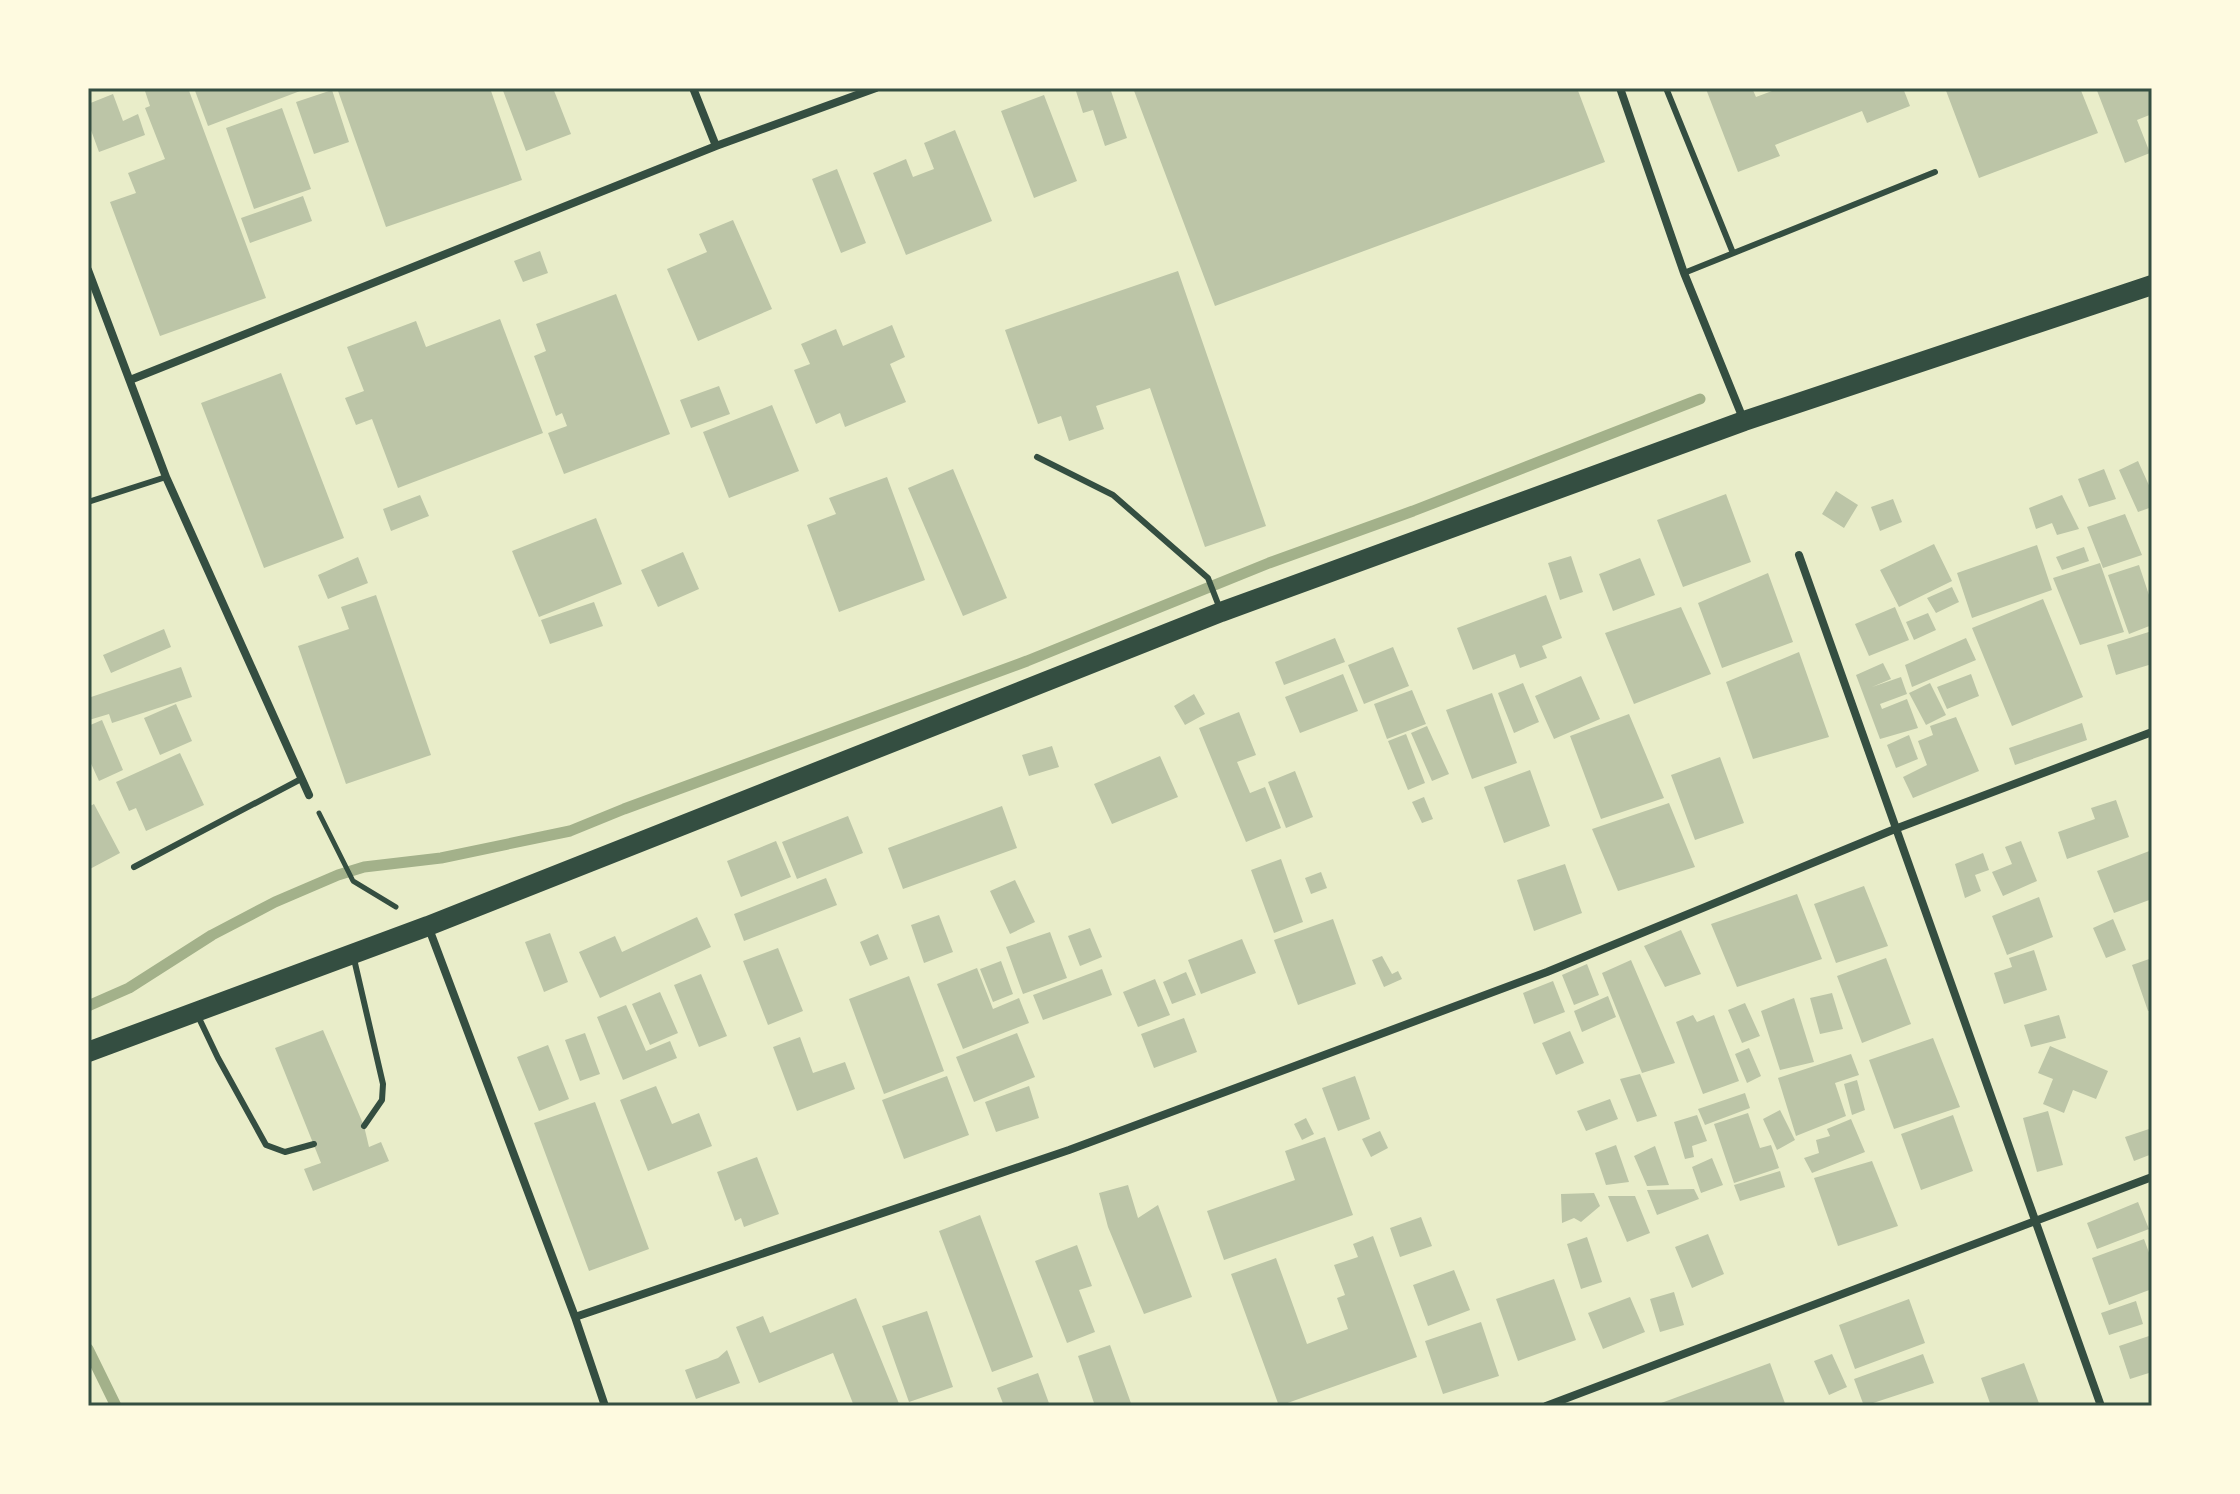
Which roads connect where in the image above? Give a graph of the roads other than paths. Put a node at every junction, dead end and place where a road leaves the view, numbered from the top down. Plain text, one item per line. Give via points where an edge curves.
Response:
1 (693, 88) edge
2 (876, 88) edge
3 (1620, 88) edge
4 (1666, 88) edge
5 (716, 146) junction
6 (1935, 172) dead end
7 (1733, 253) junction
8 (88, 270) edge
9 (1684, 273) junction
10 (2152, 285) edge
11 (130, 380) junction
12 (1744, 421) junction
13 (1037, 457) dead end
14 (166, 477) junction
15 (88, 502) edge
16 (1799, 555) dead end
17 (1221, 612) junction
18 (2152, 732) edge
19 (301, 779) junction
20 (309, 795) road end
21 (1895, 829) junction
22 (134, 867) dead end
23 (428, 926) junction
24 (353, 953) junction
25 (195, 1011) junction
26 (88, 1052) edge
27 (364, 1126) dead end
28 (314, 1144) dead end
29 (2152, 1177) edge
30 (2034, 1221) junction
31 (575, 1317) junction
32 (605, 1406) edge
33 (1546, 1406) edge
34 (2101, 1406) edge

1 - 5 street
2 - 5 street
3 - 9 street
4 - 7 lane
5 - 11 street
6 - 7 lane
7 - 9 lane
8 - 11 street
9 - 12 street
10 - 12 main road
11 - 14 street
12 - 17 main road
13 - 17 lane via 1113,495 1208,578
14 - 15 lane
14 - 19 street
16 - 21 street
17 - 23 main road
18 - 21 street
19 - 20 street
19 - 22 lane
21 - 30 street
21 - 31 street via 1547,972 1069,1150
23 - 24 main road
23 - 31 street
24 - 25 main road
24 - 27 lane via 383,1084 382,1100
25 - 26 main road
25 - 28 lane via 266,1145 285,1152
29 - 30 street
30 - 33 street
30 - 34 street
31 - 32 street

